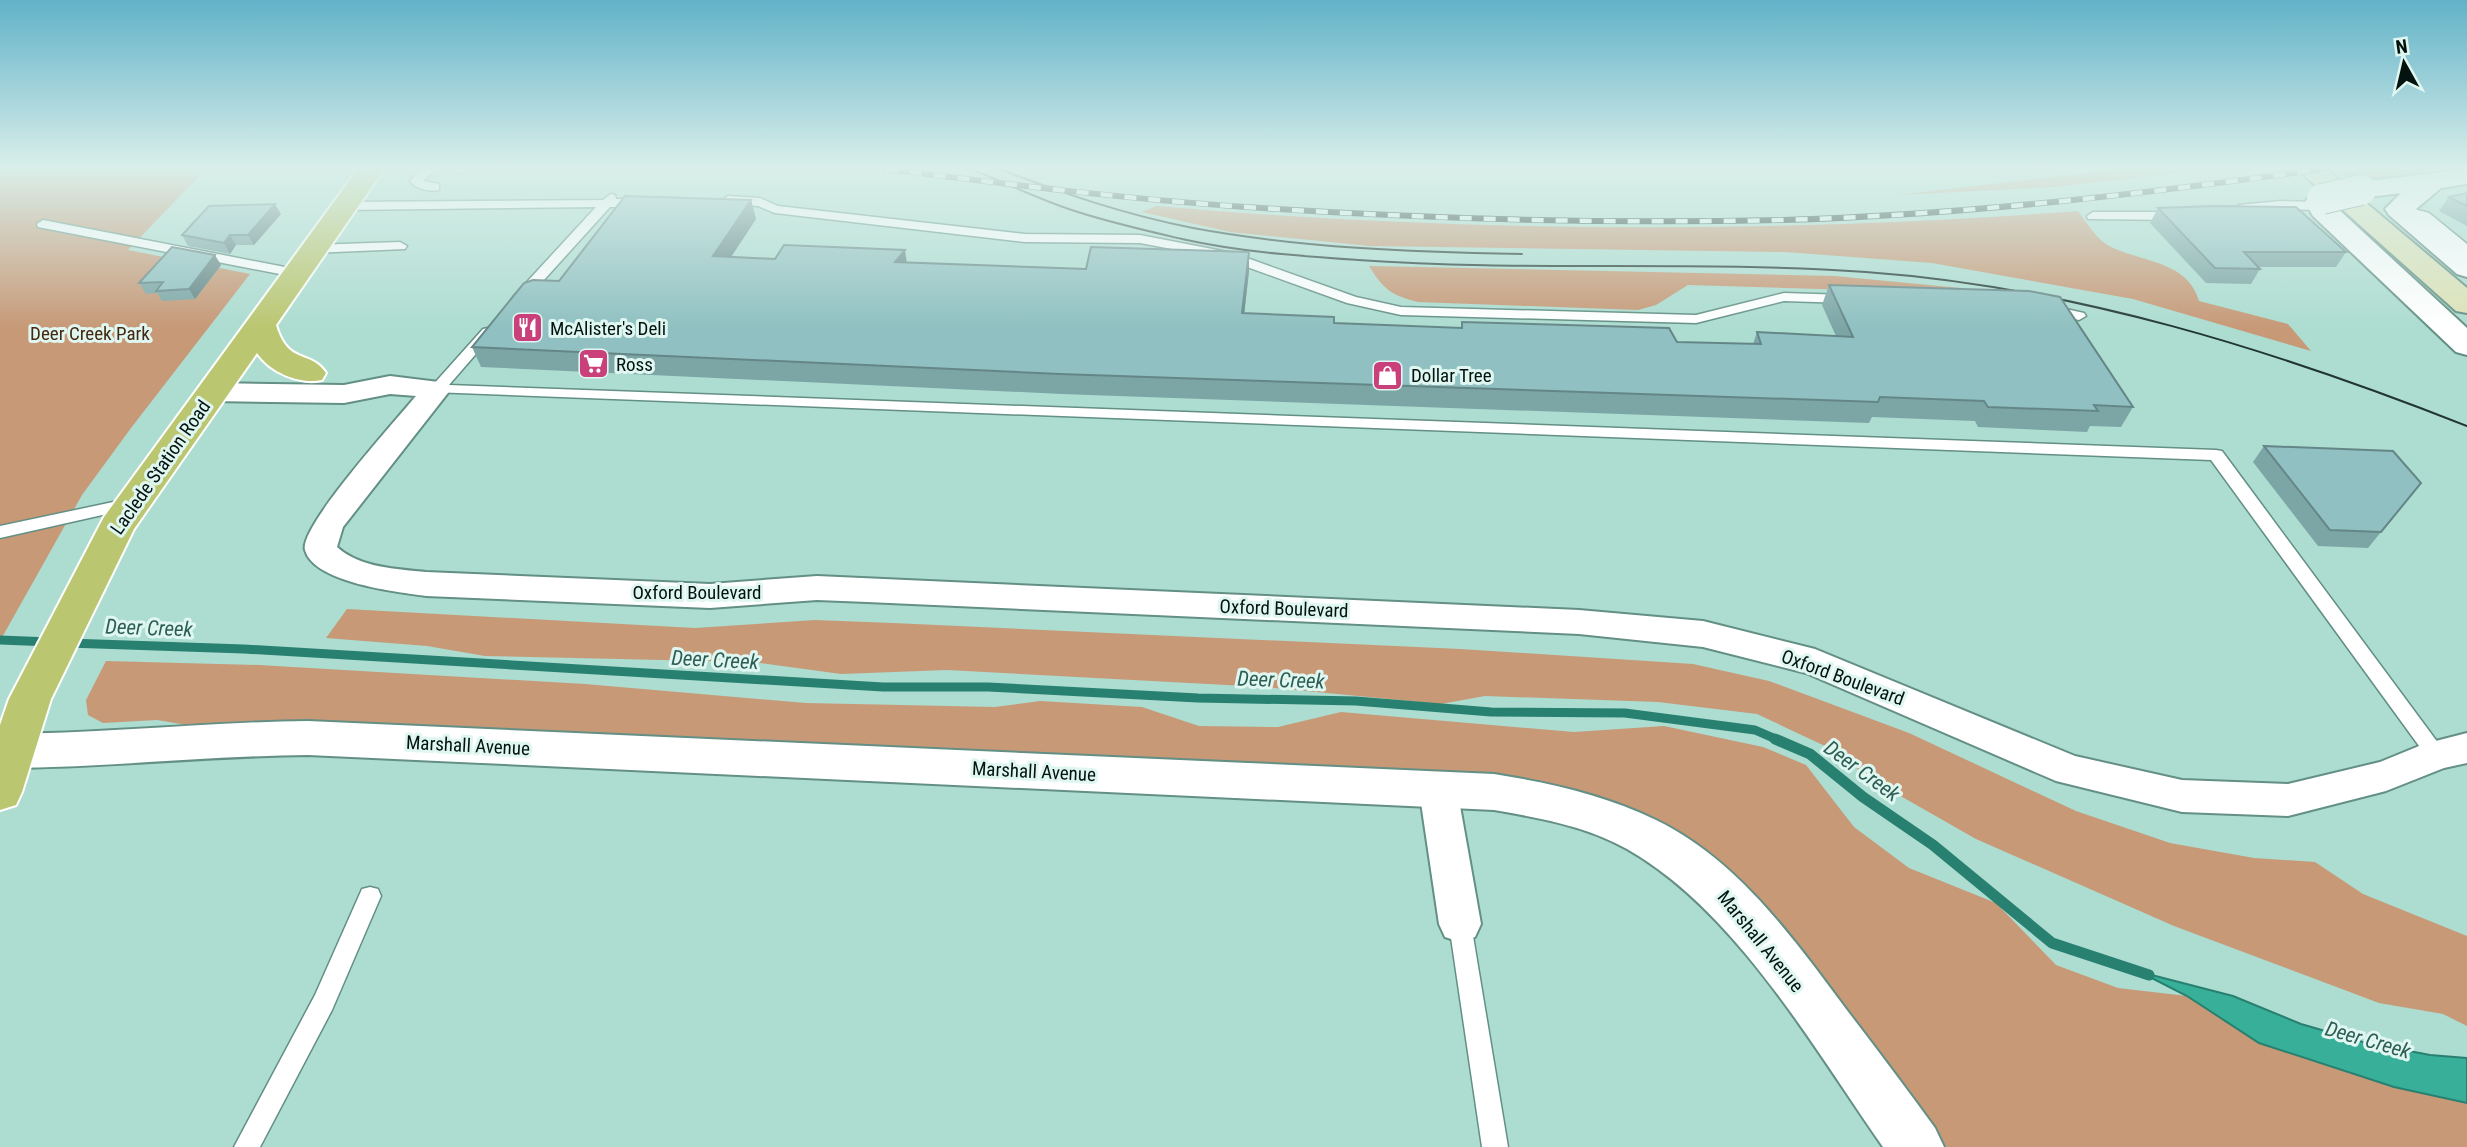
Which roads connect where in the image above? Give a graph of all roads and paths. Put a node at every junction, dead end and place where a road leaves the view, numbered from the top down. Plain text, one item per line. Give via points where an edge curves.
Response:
1 (331, 223) edge
2 (589, 223) edge
3 (892, 223) edge
4 (2341, 223) edge
5 (2373, 223) edge
6 (2415, 223) edge
7 (2432, 223) edge
8 (43, 224) dead end
9 (400, 246) dead end
10 (2467, 251) edge
11 (303, 261) junction
12 (2467, 268) edge
13 (1866, 300) edge
14 (2467, 304) edge
15 (513, 306) edge
16 (2029, 306) edge
17 (2079, 316) dead end
18 (260, 323) junction
19 (495, 325) edge
20 (2467, 345) edge
21 (310, 373) junction
22 (218, 383) junction
23 (390, 385) junction
24 (437, 389) junction
25 (124, 515) junction
26 (0, 532) edge
27 (6, 751) edge
28 (2452, 752) edge
29 (1438, 789) junction
30 (0, 792) edge
31 (370, 896) dead end
32 (1460, 924) joint
33 (247, 1147) edge
34 (1495, 1147) edge
35 (1916, 1147) edge

1 - 11 main road, Laclede Station Road
2 - 15 lane
3 - 13 lane via 1025,238 1140,239 1228,256 1352,300 1401,311 1696,319 1784,297
4 - 20 street
5 - 14 main road
6 - 12 street
7 - 10 lane
8 - 11 lane
9 - 11 lane
11 - 18 main road, Laclede Station Road
16 - 17 lane
18 - 21 main road via 269,351 280,361
18 - 22 main road, Laclede Station Road
19 - 24 lane
21 - 22 street
21 - 23 street via 365,375
22 - 23 street via 344,394
22 - 25 main road, Laclede Station Road
23 - 24 street
24 - 28 lane via 2216,455
24 - 28 street, Oxford Boulevard via 329,523 321,550 330,562 385,579 426,583 710,596 830,588 1579,622 1703,634 1815,663 2069,770 2182,796 2288,800 2386,776
25 - 26 lane
25 - 27 main road, Laclede Station Road
27 - 29 street, Marshall Avenue via 308,738
27 - 30 main road, Laclede Station Road
29 - 32 street
29 - 35 street, Marshall Avenue via 1516,794 1577,807 1640,833 1691,866 1739,909 1770,946
31 - 33 lane via 324,1002
32 - 34 lane

